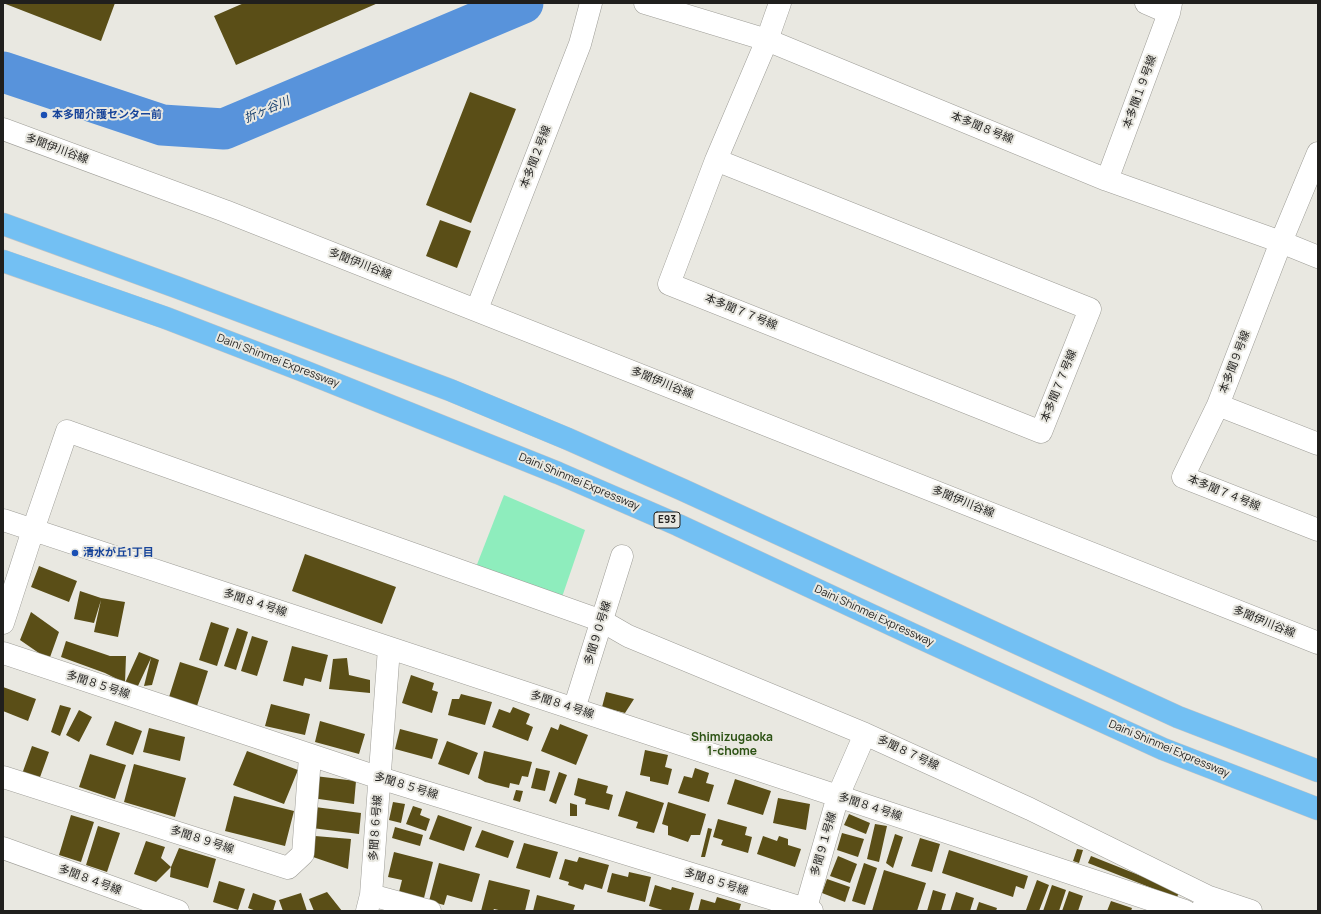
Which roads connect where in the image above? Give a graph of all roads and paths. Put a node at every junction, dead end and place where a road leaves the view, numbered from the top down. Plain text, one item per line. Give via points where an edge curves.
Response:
1 (591, 3) edge
2 (645, 3) edge
3 (780, 3) edge
4 (1146, 3) edge
5 (1170, 8) edge
6 (767, 40) junction
7 (3, 129) edge
8 (1318, 154) edge
9 (716, 160) junction
10 (1107, 180) junction
11 (3, 224) edge
12 (1281, 242) junction
13 (1318, 257) edge
14 (3, 261) edge
15 (476, 310) junction
16 (1218, 405) junction
17 (1318, 444) edge
18 (3, 520) edge
19 (33, 530) junction
20 (1318, 530) edge
21 (622, 556) dead end
22 (602, 621) junction
23 (3, 623) edge
24 (1318, 643) edge
25 (389, 648) junction
26 (3, 653) edge
27 (574, 709) junction
28 (865, 734) junction
29 (310, 756) junction
30 (1318, 771) edge
31 (3, 776) edge
32 (380, 778) junction
33 (838, 796) junction
34 (1318, 809) edge
35 (3, 848) edge
36 (369, 903) edge
37 (1205, 904) edge
38 (807, 910) edge
39 (178, 911) edge
40 (430, 911) edge
41 (1184, 911) edge
42 (1251, 911) edge

1 - 15 street, 本多聞２号線 via 580,44
2 - 6 street, 本多聞８号線
3 - 6 street, 本多聞７７号線
4 - 5 street
5 - 10 street, 本多聞１９号線
6 - 9 street, 本多聞７７号線
6 - 10 street, 本多聞８号線
7 - 15 street, 多聞伊川谷線 via 225,211
8 - 12 street, 本多聞９号線
9 - 9 street, 本多聞７７号線 via 669,284 1041,432 1090,310
10 - 12 street, 本多聞８号線
11 - 30 highway via 458,393 683,490 1178,717
12 - 13 street, 本多聞８号線
12 - 16 street, 本多聞９号線
14 - 34 highway, Daini Shinmei Expressway / E93 via 195,329 558,473 678,525 1163,749
15 - 24 street, 多聞伊川谷線
16 - 17 street, 本多聞９号線
16 - 20 street, 本多聞７４号線 via 1183,477
18 - 19 street, 多聞８４号線
19 - 22 street, 多聞８７号線 via 67,430
19 - 23 street
19 - 25 street, 多聞８４号線
21 - 22 street, 多聞９０号線
22 - 27 street, 多聞９０号線
22 - 28 street, 多聞８７号線 via 628,636
25 - 27 street, 多聞８４号線
25 - 32 street, 多聞８６号線
26 - 29 street, 多聞８５号線
27 - 33 street, 多聞８４号線
28 - 33 street, 多聞９１号線
28 - 37 street, 多聞８７号線 via 1030,809
29 - 31 street, 多聞８９号線 via 303,854 288,868
29 - 32 street, 多聞８５号線
32 - 36 street, 多聞８６号線
32 - 38 street, 多聞８５号線
33 - 38 street, 多聞９１号線
33 - 41 street, 多聞８４号線
35 - 39 street, 多聞８４号線
36 - 40 street
37 - 42 street

